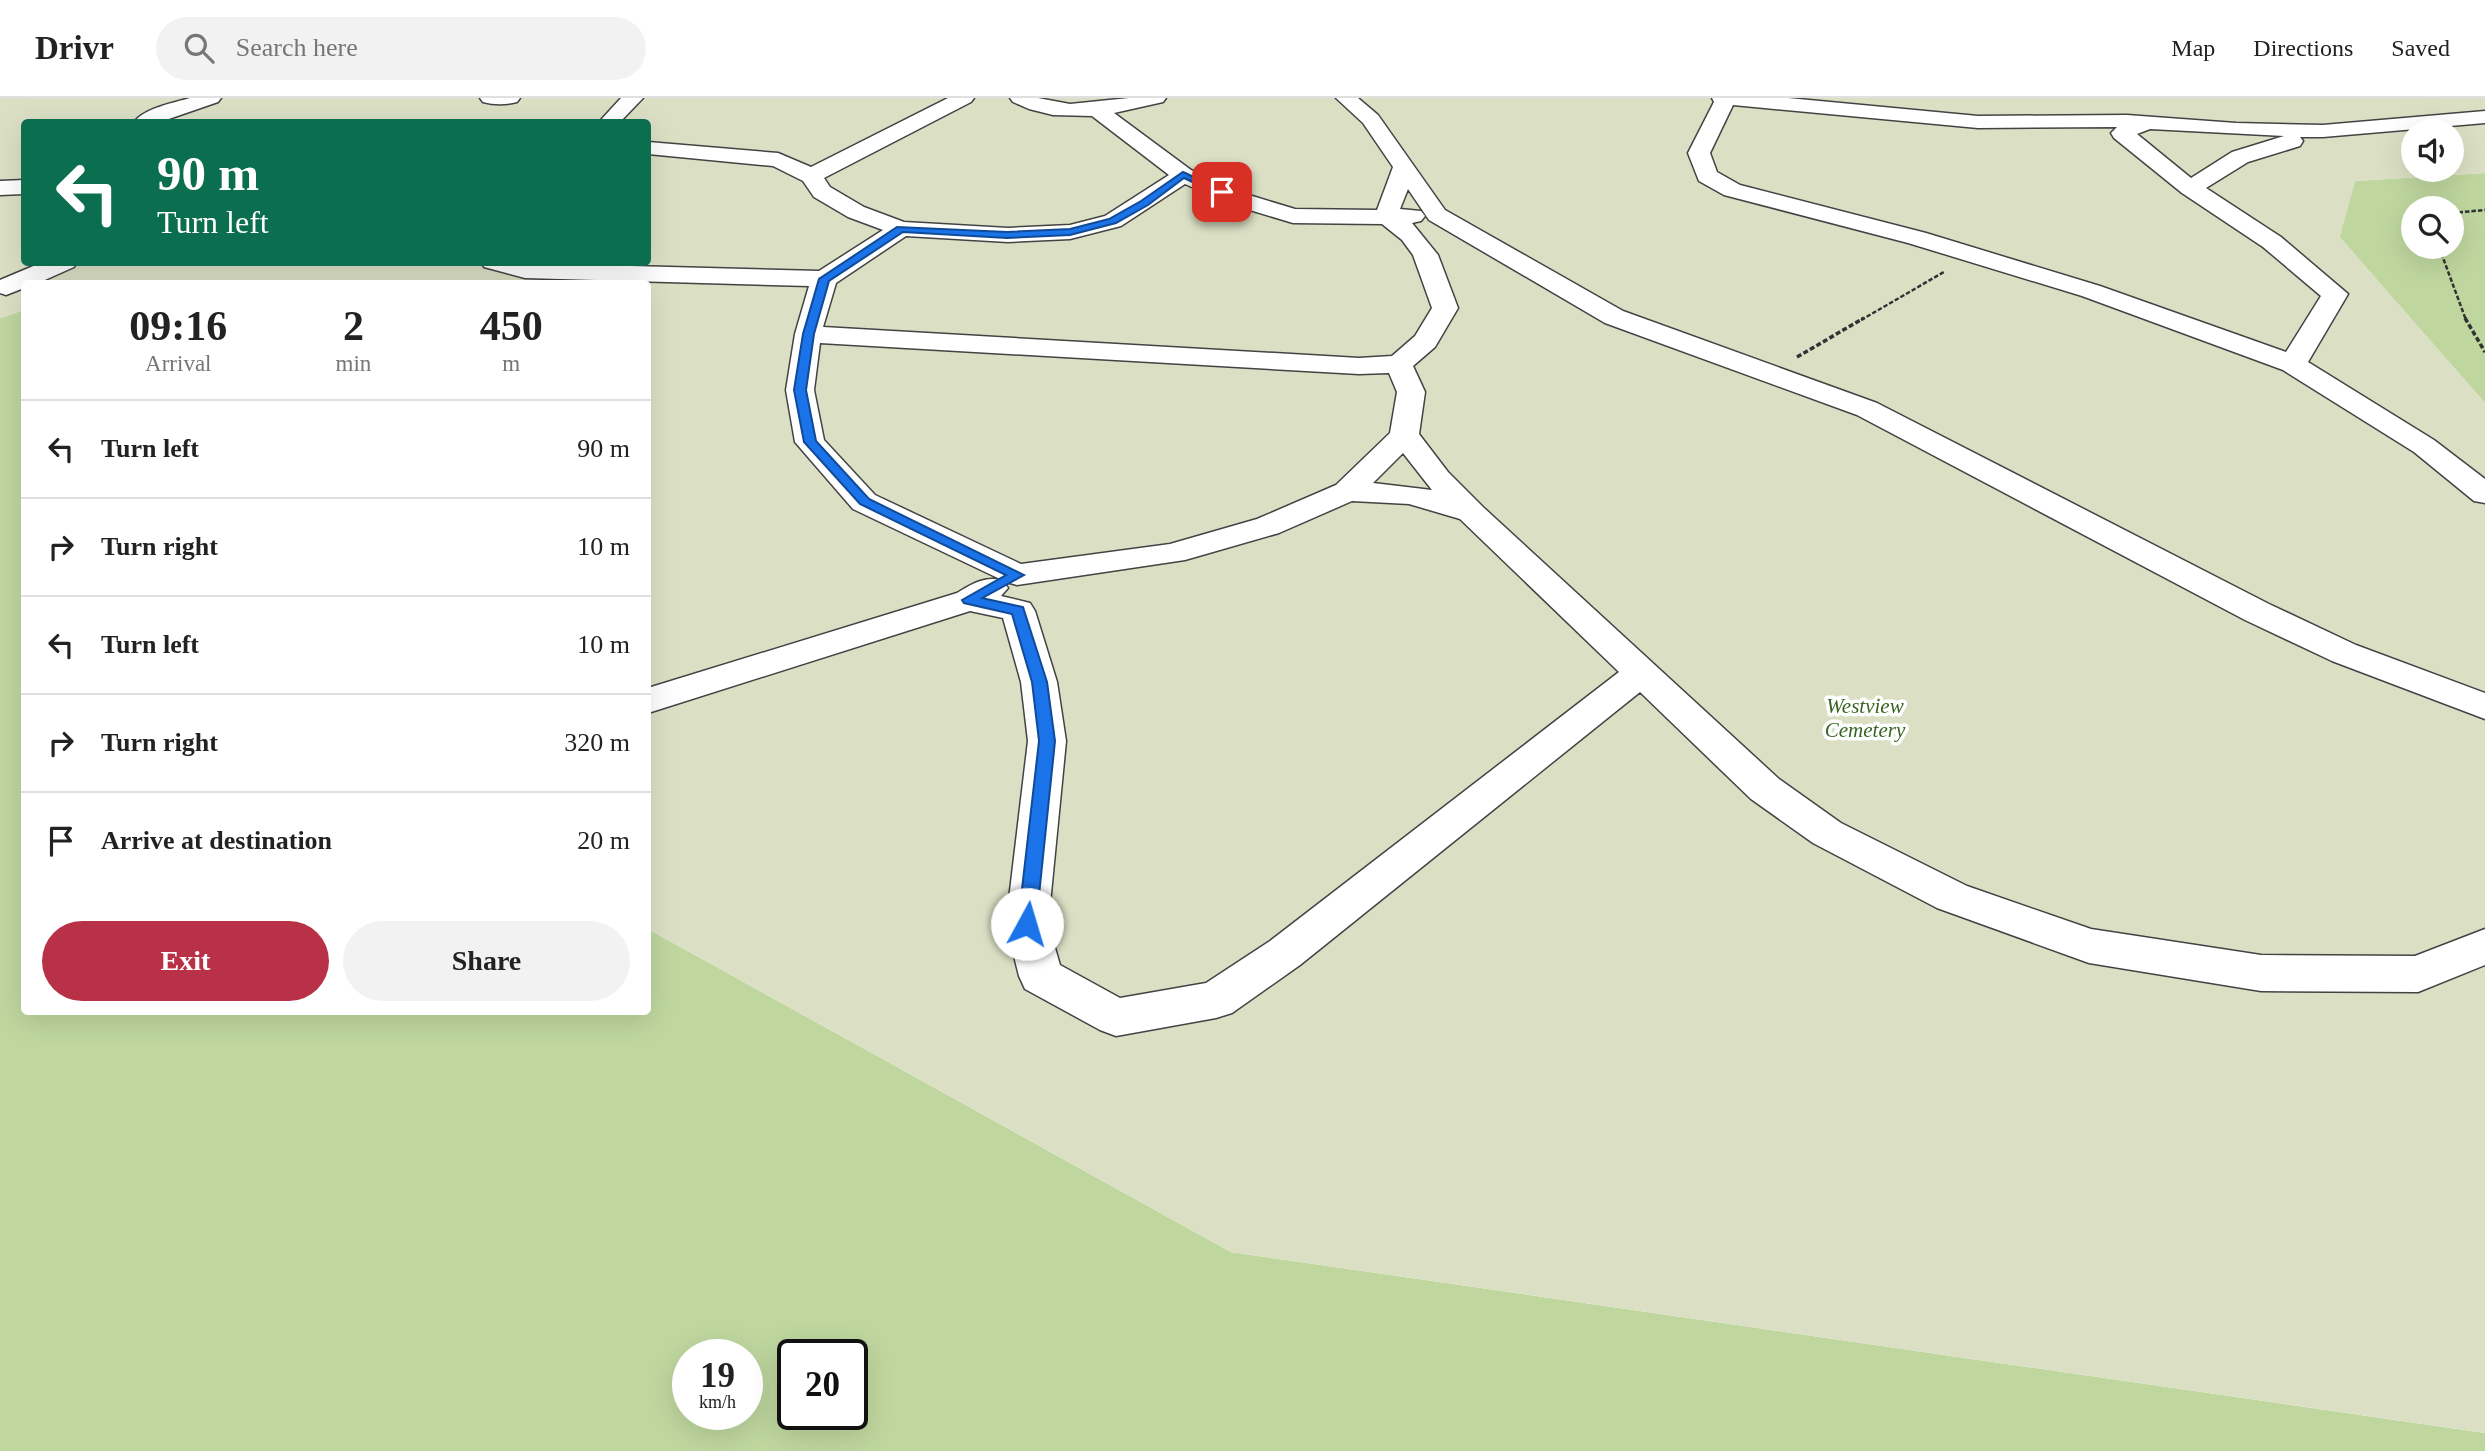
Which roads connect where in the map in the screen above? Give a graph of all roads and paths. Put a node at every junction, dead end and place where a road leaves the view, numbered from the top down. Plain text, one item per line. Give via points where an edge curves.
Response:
1 (211, 98) edge
2 (490, 98) edge
3 (510, 98) edge
4 (632, 98) edge
5 (964, 98) edge
6 (1020, 98) edge
7 (1156, 98) edge
8 (1346, 98) edge
9 (1724, 98) edge
10 (2100, 98) edge
11 (1098, 111) junction
12 (2485, 117) edge
13 (151, 119) edge
14 (612, 119) edge
15 (2096, 122) junction
16 (2146, 123) junction
17 (2323, 131) junction
18 (651, 148) edge
19 (1404, 167) junction
20 (1183, 175) junction
21 (811, 176) junction
22 (21, 187) edge
23 (0, 188) edge
24 (2190, 188) junction
25 (2485, 210) edge
26 (2464, 212) edge
27 (1437, 215) junction
28 (1387, 216) junction
29 (901, 229) junction
30 (2442, 259) edge
31 (57, 266) edge
32 (499, 266) edge
33 (1952, 267) dead end
34 (514, 277) edge
35 (824, 279) junction
36 (27, 280) edge
37 (808, 334) junction
38 (2485, 352) edge
39 (1399, 364) junction
40 (2293, 364) junction
41 (1769, 373) junction
42 (1404, 435) junction
43 (1347, 492) junction
44 (2485, 494) edge
45 (1472, 513) junction
46 (1017, 575) junction
47 (969, 600) junction
48 (1642, 672) junction
49 (651, 700) edge
50 (2485, 707) edge
51 (2485, 946) edge

1 - 13 lane
2 - 3 lane
4 - 14 lane
5 - 21 lane
6 - 11 lane via 1050,108
7 - 11 lane
8 - 19 lane via 1371,119
9 - 15 lane via 1978,122
9 - 40 lane via 1699,153 1707,176 1732,190 1917,238 2077,287
10 - 15 lane
11 - 20 lane
12 - 17 lane
15 - 16 lane
16 - 17 lane
16 - 24 lane via 2122,133
17 - 24 lane via 2240,157
18 - 21 lane via 778,160
19 - 27 lane
19 - 28 lane
20 - 28 lane via 1293,216
20 - 29 lane via 1113,221 1070,232 1007,235
21 - 29 lane via 822,192 856,212
22 - 23 lane
24 - 40 lane via 2272,242 2335,294
25 - 26 path
27 - 28 lane
27 - 41 lane via 1614,317
28 - 39 lane via 1409,229 1430,262 1445,307 1426,341
29 - 35 lane
30 - 38 path via 2464,317
31 - 36 lane
32 - 34 lane
33 - 41 path
34 - 35 lane
35 - 37 lane
37 - 39 lane via 1359,366
37 - 46 lane via 800,390 810,442 864,502
39 - 42 lane via 1410,392
40 - 44 lane via 2424,446
41 - 50 lane via 1867,409 2344,653
42 - 43 lane
42 - 45 lane
43 - 45 lane via 1422,496
43 - 46 lane via 1268,526 1173,553
45 - 48 lane
46 - 47 lane
47 - 48 lane via 1018,611 1040,682 1047,741 1027,924 1041,976 1116,1017 1216,1000 1285,953
47 - 49 lane
48 - 51 lane via 1765,789 1827,833 1952,897 2089,946 2261,973 2418,974

